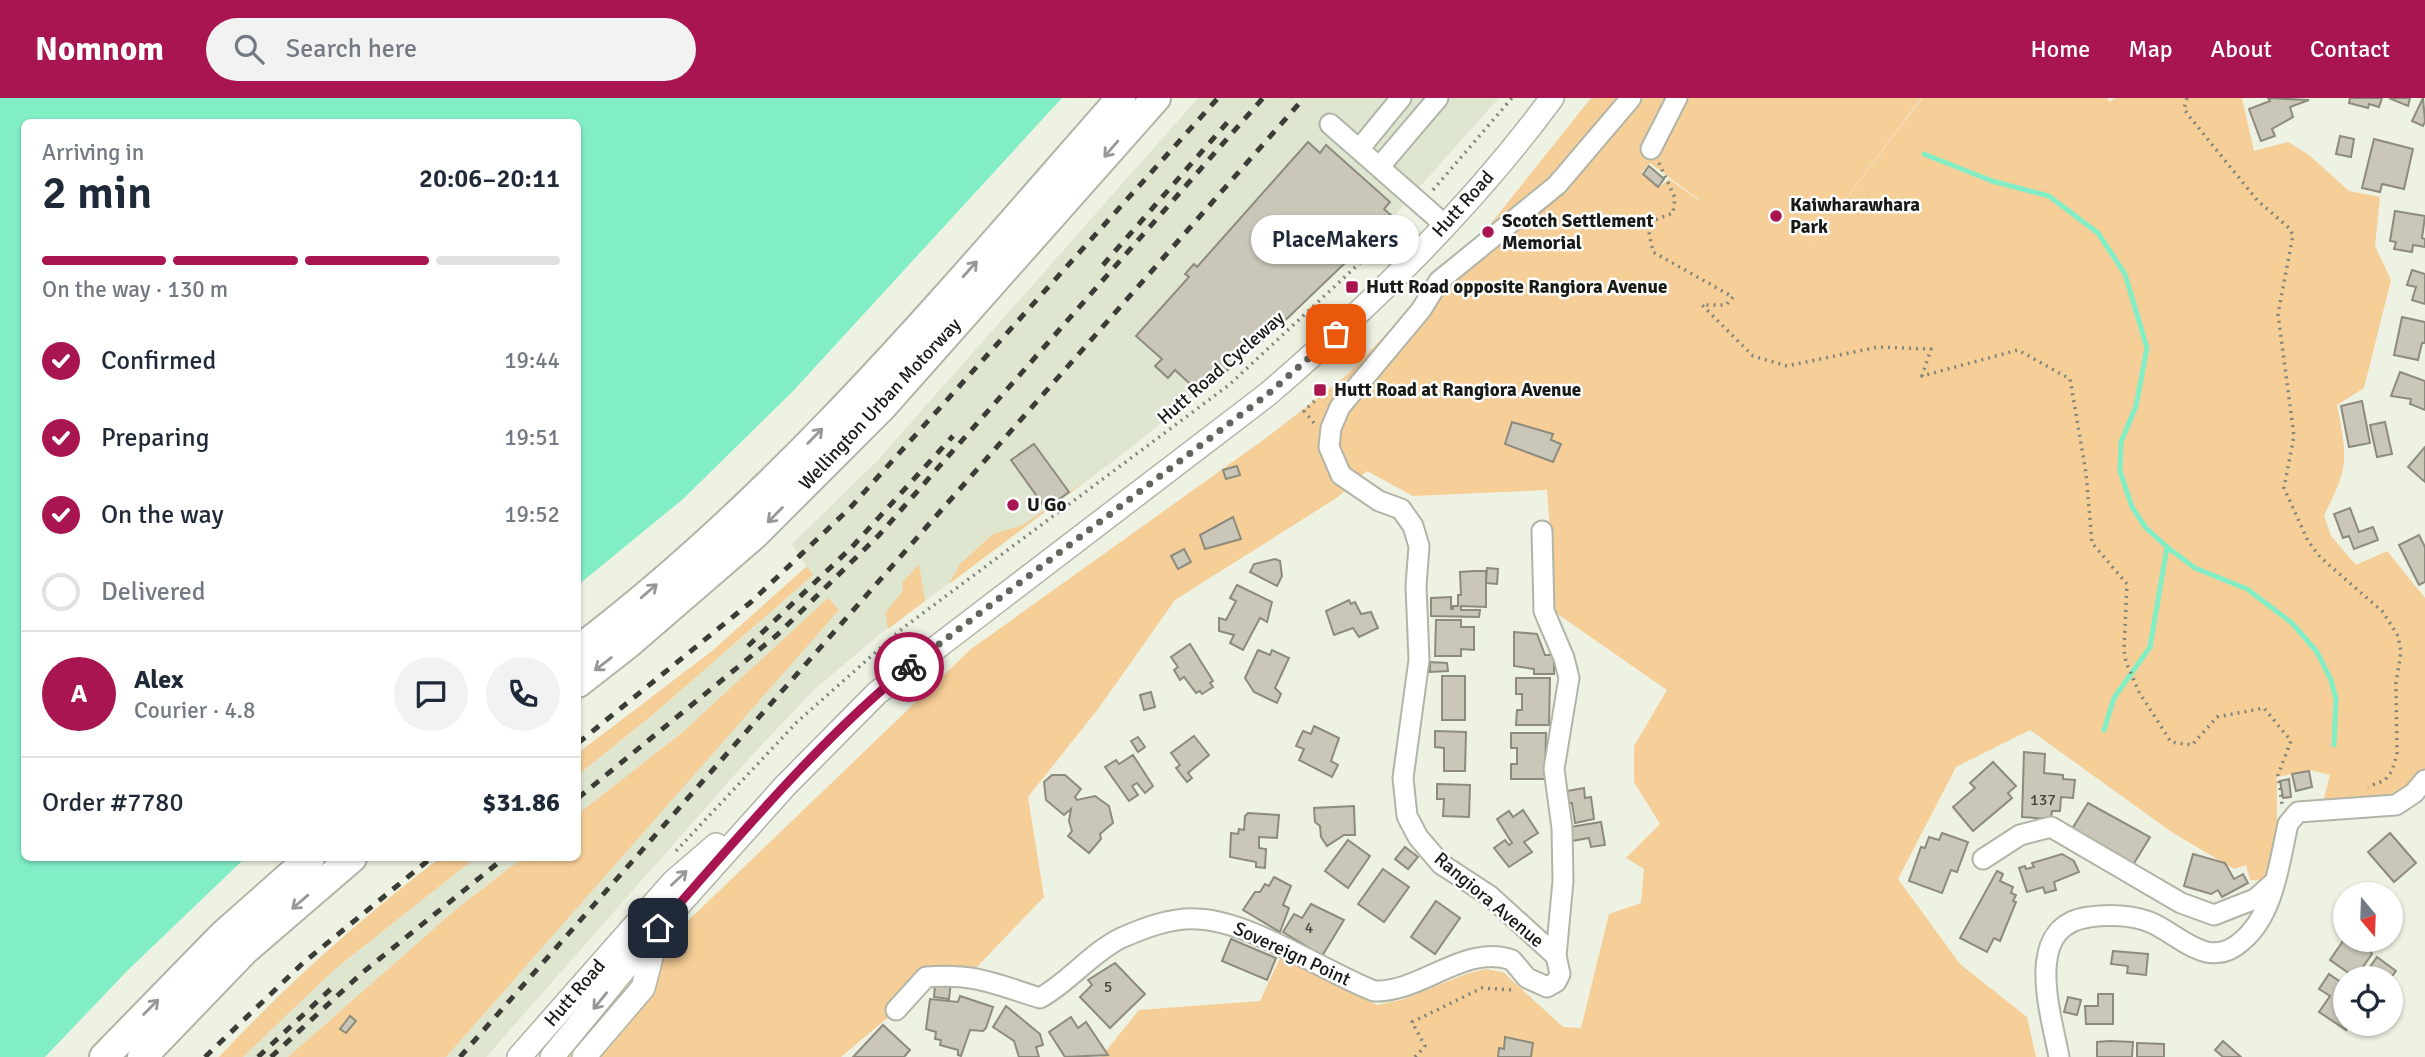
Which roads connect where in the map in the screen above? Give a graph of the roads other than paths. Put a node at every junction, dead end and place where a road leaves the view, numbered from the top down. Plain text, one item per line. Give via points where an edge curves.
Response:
1 (1121, 98) edge
2 (1156, 98) edge
3 (1401, 98) edge
4 (1438, 98) edge
5 (1552, 98) edge
6 (1631, 98) edge
7 (1677, 98) edge
8 (1330, 124) dead end
9 (1360, 148) junction
10 (1651, 149) road end
11 (1381, 165) junction
12 (1445, 225) junction
13 (1419, 253) junction
14 (1439, 281) junction
15 (1542, 531) dead end
16 (581, 648) edge
17 (581, 681) edge
18 (2425, 780) edge
19 (785, 786) junction
20 (1983, 859) dead end
21 (307, 861) edge
22 (349, 861) edge
23 (2273, 883) junction
24 (658, 928) junction
25 (1556, 956) junction
26 (569, 1000) junction
27 (895, 1010) dead end
28 (104, 1057) edge
29 (142, 1057) edge
30 (519, 1057) edge
31 (552, 1057) edge
32 (584, 1057) edge
33 (2059, 1057) edge

16 -> 1 highway, Wellington Urban Motorway via 737,515 860,390
2 -> 17 highway, Wellington Urban Motorway via 883,406 753,536
3 - 9 street
4 - 11 street
5 - 12 main road, Hutt Road
6 - 14 street, Rangiora Avenue via 1557,186
7 - 10 street
8 - 9 street
9 - 11 street
11 - 12 street
12 - 13 main road, Hutt Road
13 - 14 street via 1438,273
13 - 19 main road, Hutt Road via 1268,394 877,693
14 - 25 street, Rangiora Avenue via 1421,310 1340,407 1329,447 1341,475 1379,501 1401,509 1419,546 1419,660 1403,778 1406,816 1441,864 1490,896
15 - 25 street, Rangiora Avenue via 1544,611 1569,678 1554,769 1563,881
18 - 23 street via 2396,806 2298,812 2288,824
19 - 24 main road, Hutt Road
26 -> 19 main road, Hutt Road via 673,882
20 - 23 street via 2020,835 2051,827 2181,903 2214,915 2255,899
28 -> 21 highway via 223,934
22 -> 29 highway via 244,951
23 - 33 street via 2263,918 2241,943 2213,954 2185,946 2151,922 2106,914 2074,919 2055,934 2045,958
24 - 26 main road
24 -> 31 main road, Hutt Road
24 - 32 main road via 643,988
25 - 27 street, Sovereign Point via 1560,974 1546,986 1538,985 1511,960 1484,956 1392,992 1374,991 1262,937 1224,923 1189,919 1155,925 1119,939 1040,998 968,975 926,977
26 - 30 main road, Hutt Road

